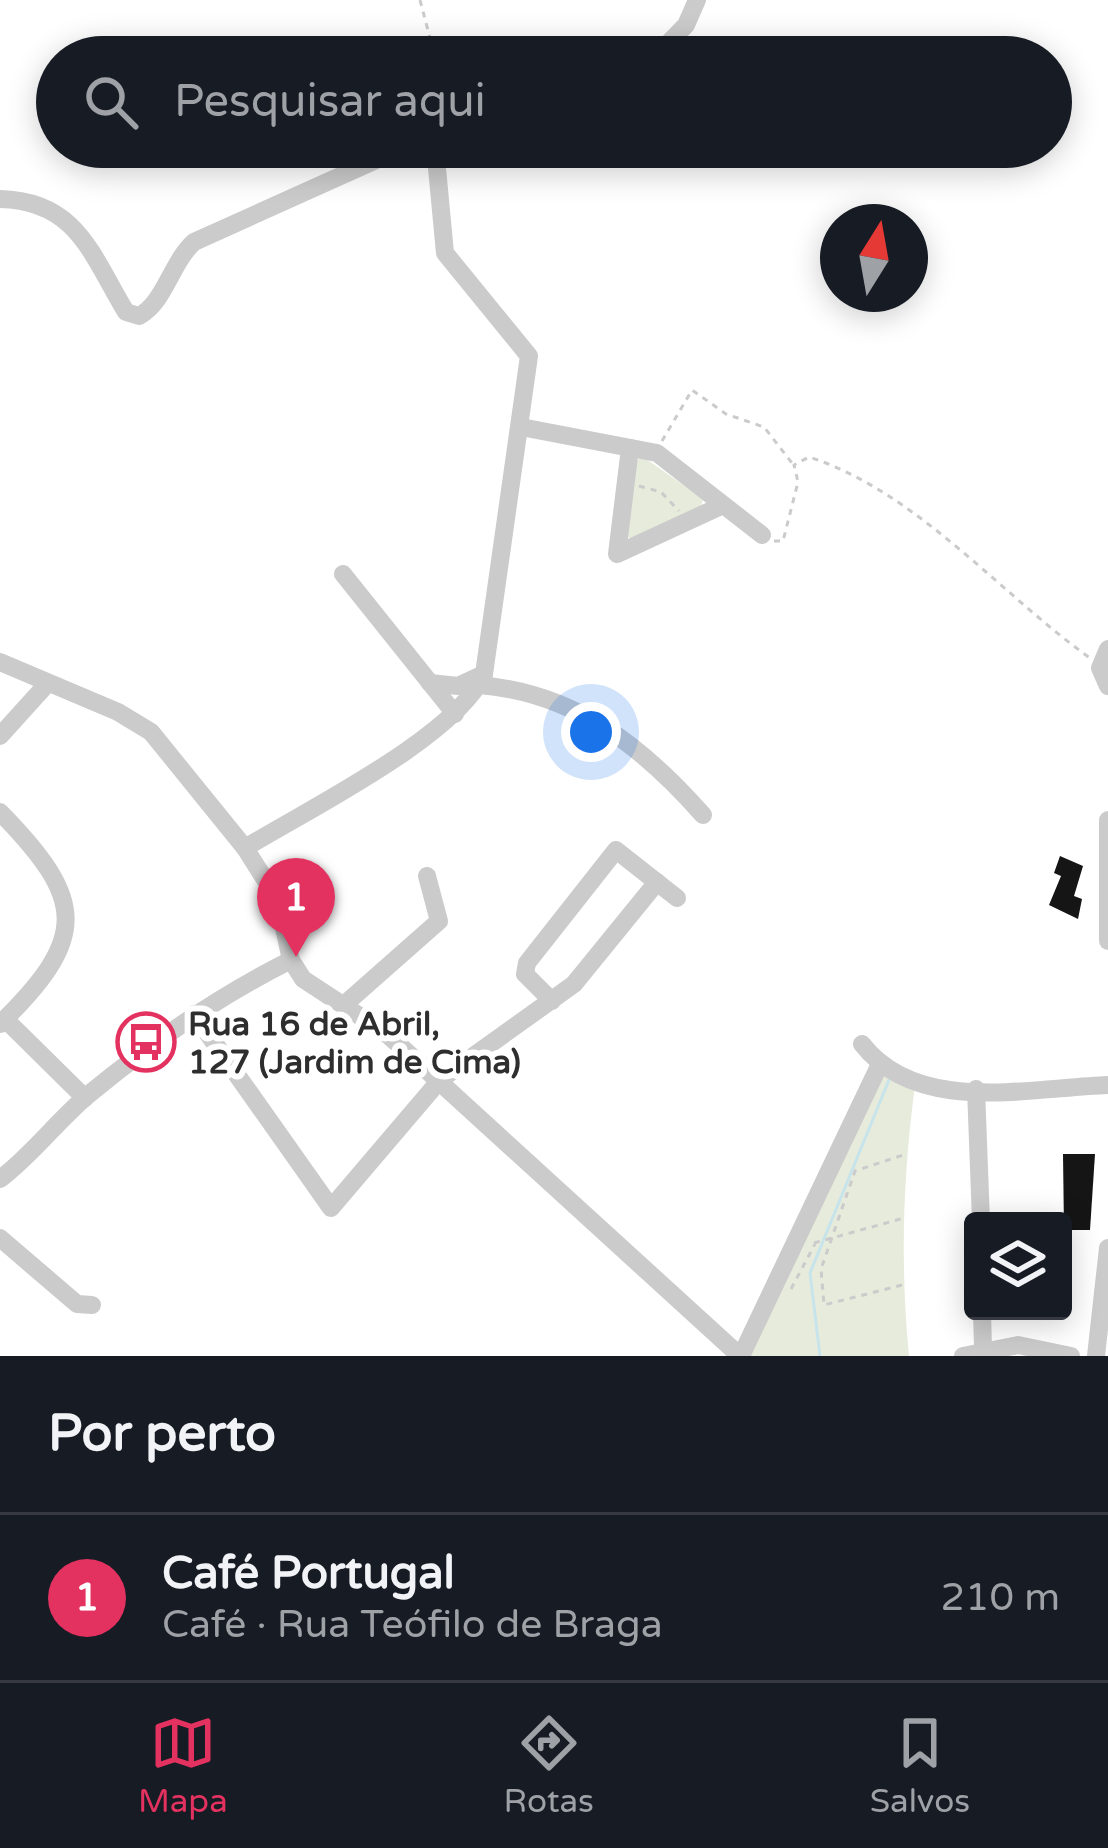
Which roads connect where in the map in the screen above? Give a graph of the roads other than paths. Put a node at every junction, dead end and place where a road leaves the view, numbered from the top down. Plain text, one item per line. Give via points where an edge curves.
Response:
1 (697, 0) edge
2 (676, 36) edge
3 (358, 168) edge
4 (437, 168) edge
5 (0, 199) edge
6 (520, 427) junction
7 (630, 448) junction
8 (723, 505) junction
9 (762, 535) road end
10 (344, 574) dead end
11 (1104, 657) edge
12 (0, 662) edge
13 (482, 680) junction
14 (430, 682) junction
15 (46, 684) junction
16 (1108, 686) edge
17 (455, 714) junction
18 (0, 736) edge
19 (0, 812) edge
20 (703, 815) dead end
21 (1108, 820) edge
22 (245, 848) junction
23 (427, 876) dead end
24 (658, 882) junction
25 (677, 898) dead end
26 (1108, 941) edge
27 (290, 960) junction
28 (552, 1001) junction
29 (345, 1004) junction
30 (194, 1015) junction
31 (2, 1022) edge
32 (862, 1044) dead end
33 (879, 1066) junction
34 (440, 1080) junction
35 (1108, 1085) edge
36 (976, 1089) junction
37 (85, 1098) junction
38 (0, 1179) edge
39 (981, 1212) edge
40 (0, 1238) edge
41 (1108, 1248) edge
42 (92, 1305) dead end
43 (982, 1320) edge
44 (1098, 1328) junction
45 (983, 1348) junction
46 (1070, 1355) edge
47 (740, 1356) edge
48 (963, 1356) edge
49 (1096, 1356) edge

1 - 2 street
3 - 5 street via 194,242 139,316 126,312 70,219
4 - 6 street via 445,253 529,356
6 - 7 street
6 - 13 street
7 - 8 street via 653,452
7 - 8 street via 617,554
8 - 9 street
10 - 14 street
11 - 16 street
12 - 15 street
13 - 14 street
13 - 17 street
13 - 20 street via 588,714 669,777
14 - 17 street
15 - 18 street
15 - 22 street via 151,732
17 - 22 street
19 - 31 street via 48,862 66,923 60,955
21 - 26 street
22 - 27 street via 278,900
23 - 29 street via 439,921
24 - 25 street
24 - 28 street
24 - 28 street via 616,850 527,963 525,974
27 - 29 street via 303,979
27 - 30 street
28 - 34 street
29 - 34 street
30 - 34 street via 331,1208
30 - 37 street
31 - 37 street
32 - 33 street
33 - 36 street via 915,1085
33 - 47 street
34 - 47 street
35 - 36 street
36 - 39 street
37 - 38 street
40 - 42 street via 77,1304
41 - 44 street
43 - 45 street
44 - 46 street
44 - 49 street
45 - 46 street
45 - 48 street

